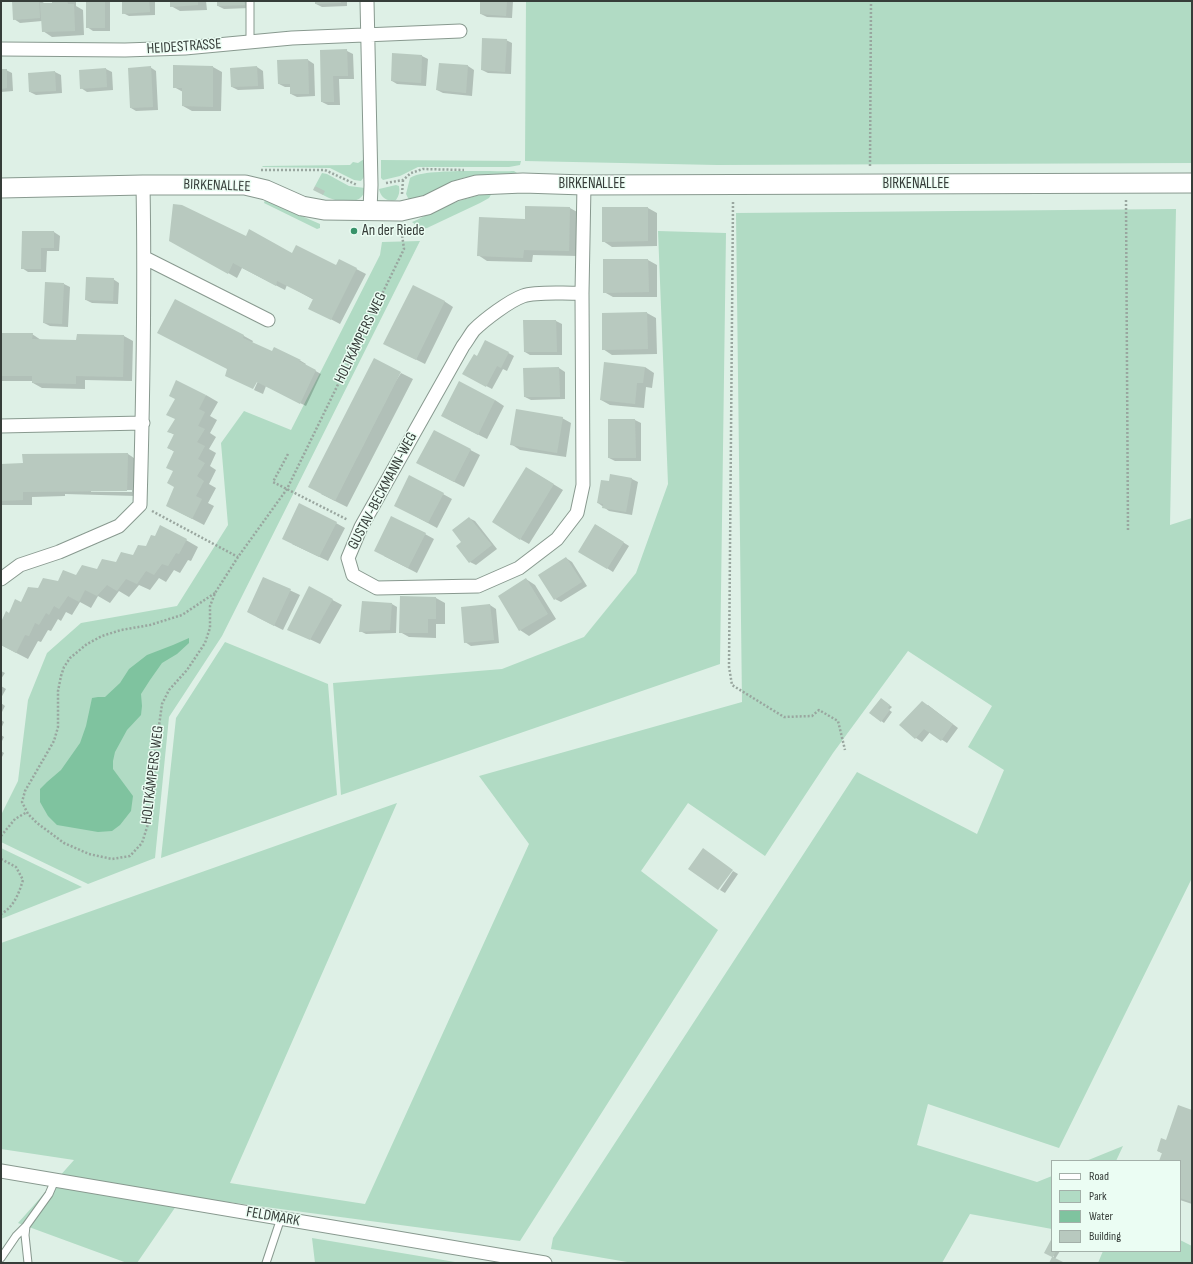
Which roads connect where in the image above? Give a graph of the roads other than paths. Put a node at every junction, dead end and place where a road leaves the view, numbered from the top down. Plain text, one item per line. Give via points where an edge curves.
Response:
1 (250, 1) edge
2 (367, 1) edge
3 (460, 31) dead end
4 (367, 35) junction
5 (250, 42) junction
6 (1, 49) edge
7 (1192, 183) edge
8 (143, 185) junction
9 (584, 185) junction
10 (1, 188) edge
11 (370, 211) junction
12 (145, 258) junction
13 (582, 293) junction
14 (268, 320) dead end
15 (143, 423) junction
16 (1, 426) edge
17 (1, 579) edge
18 (1, 1171) edge
19 (55, 1180) junction
20 (281, 1218) junction
21 (26, 1226) junction
22 (1, 1258) edge
23 (28, 1263) edge
24 (266, 1263) edge
25 (546, 1263) edge

1 - 5 lane
2 - 4 street
3 - 4 street
4 - 5 street, HEIDESTRASSE
4 - 11 street
5 - 6 street, HEIDESTRASSE via 125,50
7 - 9 street, BIRKENALLEE
8 - 10 street, BIRKENALLEE
8 - 11 street, BIRKENALLEE via 245,185 266,190 302,206 324,210
8 - 12 street
9 - 11 street, BIRKENALLEE via 477,185 455,191 427,205 401,212
9 - 13 street, GUSTAV-BECKMANN-WEG
12 - 14 street
12 - 15 street
13 - 13 street, GUSTAV-BECKMANN-WEG via 583,485 576,513 557,539 519,568 478,586 377,588 353,575 348,558 361,527 474,331 498,311 523,296
15 - 16 street
15 - 17 street via 140,505 119,526 59,552 20,565
18 - 19 street, FELDMARK
19 - 20 street, FELDMARK
19 - 21 lane via 49,1194
20 - 24 lane
20 - 25 street, FELDMARK
21 - 22 lane
21 - 23 lane

